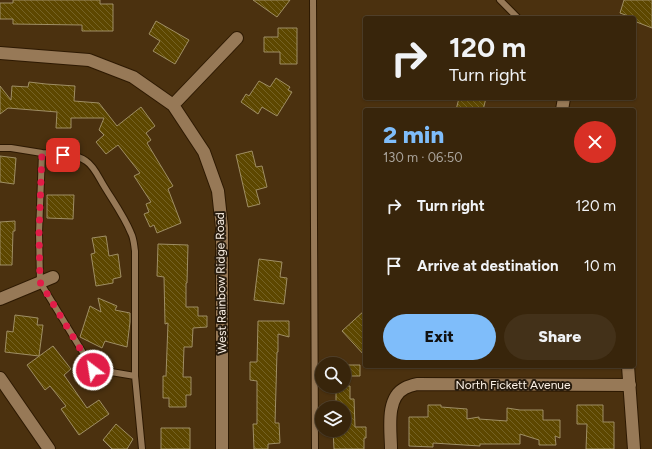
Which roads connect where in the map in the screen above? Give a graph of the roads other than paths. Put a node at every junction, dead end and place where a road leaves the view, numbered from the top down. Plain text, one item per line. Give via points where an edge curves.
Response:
1 (313, 0) edge
2 (500, 0) edge
3 (516, 16) edge
4 (237, 38) dead end
5 (0, 52) edge
6 (172, 105) junction
7 (0, 148) edge
8 (42, 153) junction
9 (53, 277) dead end
10 (40, 282) junction
11 (0, 299) edge
12 (628, 368) edge
13 (135, 376) junction
14 (0, 378) edge
15 (630, 385) junction
16 (49, 449) edge
17 (142, 449) edge
18 (222, 449) edge
19 (315, 449) edge
20 (391, 449) edge
21 (634, 449) edge

1 - 19 lane
2 - 3 lane
4 - 6 street
5 - 6 street, West Rainbow Ridge Road via 88,60 134,77
6 - 18 street, West Rainbow Ridge Road via 204,152 218,191 222,228
7 - 8 lane
8 - 10 lane
8 - 13 lane via 74,156 88,161 130,229 135,251
9 - 10 street
10 - 11 street
10 - 13 lane via 93,370
12 - 15 street
13 - 17 lane
14 - 16 street
15 - 20 street, North Fickett Avenue via 417,384 395,389 391,407
15 - 21 street

